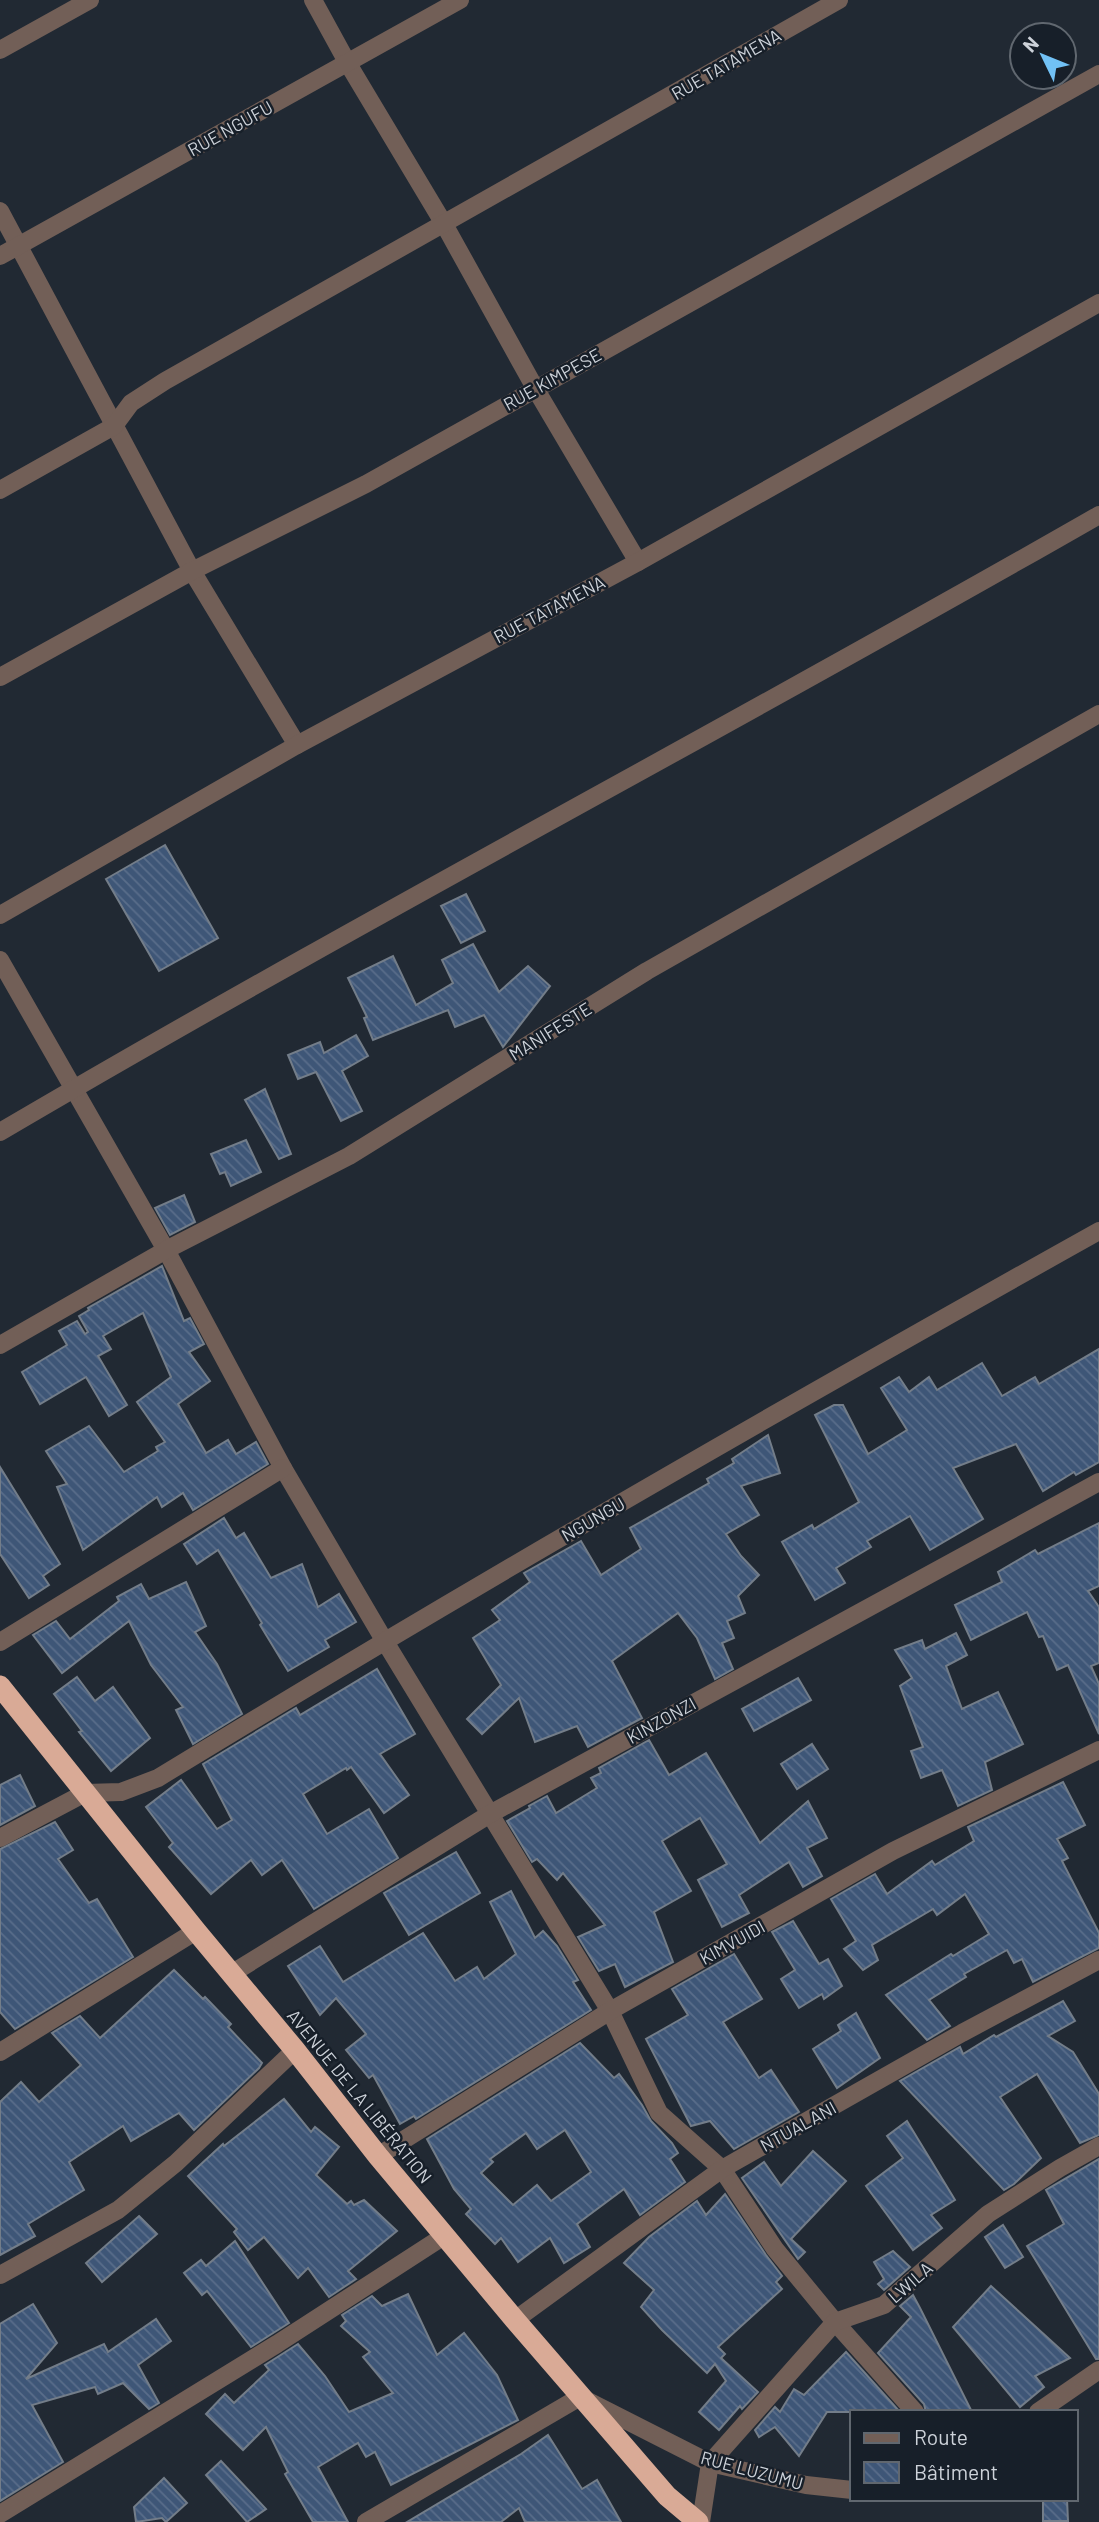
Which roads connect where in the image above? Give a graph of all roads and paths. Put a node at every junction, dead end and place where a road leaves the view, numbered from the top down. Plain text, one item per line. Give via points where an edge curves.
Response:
1 (90, 0) edge
2 (313, 0) edge
3 (460, 0) edge
4 (839, 0) edge
5 (0, 50) edge
6 (347, 62) junction
7 (1099, 74) edge
8 (0, 211) edge
9 (444, 224) junction
10 (18, 246) junction
11 (0, 256) edge
12 (1099, 303) edge
13 (535, 388) junction
14 (114, 426) junction
15 (0, 490) edge
16 (1099, 515) edge
17 (638, 562) junction
18 (192, 571) junction
19 (0, 677) edge
20 (1099, 714) edge
21 (296, 745) junction
22 (0, 915) edge
23 (0, 960) edge
24 (72, 1090) junction
25 (0, 1132) edge
26 (1099, 1231) edge
27 (166, 1250) junction
28 (0, 1345) edge
29 (283, 1468) junction
30 (1099, 1482) edge
31 (384, 1640) junction
32 (0, 1642) edge
33 (0, 1686) edge
34 (1099, 1750) edge
35 (85, 1793) junction
36 (490, 1814) junction
37 (0, 1839) edge
38 (196, 1931) junction
39 (1099, 1960) edge
40 (231, 1974) junction
41 (610, 2011) junction
42 (295, 2050) junction
43 (0, 2052) edge
44 (1099, 2146) edge
45 (378, 2156) junction
46 (722, 2169) junction
47 (444, 2236) junction
48 (0, 2275) edge
49 (515, 2320) junction
50 (835, 2322) junction
51 (1099, 2370) edge
52 (580, 2397) junction
53 (913, 2410) edge
54 (1041, 2410) edge
55 (710, 2463) junction
56 (850, 2490) edge
57 (0, 2514) edge
58 (366, 2522) edge
59 (699, 2522) edge

1 - 5 street
2 - 6 street
3 - 6 street, RUE NGUFU
4 - 9 street, RUE TATAMENA
6 - 9 street
6 - 10 street, RUE NGUFU
7 - 13 street, RUE KIMPESE
8 - 10 street
9 - 13 street
9 - 14 street, RUE TATAMENA via 165,381 131,403
10 - 11 street, RUE NGUFU
10 - 14 street
12 - 17 street, RUE TATAMENA
13 - 17 street
13 - 18 street, RUE KIMPESE via 366,484
14 - 15 street, RUE TATAMENA
14 - 18 street
16 - 24 street
17 - 21 street, RUE TATAMENA
18 - 19 street, RUE KIMPESE
18 - 21 street
20 - 27 street, MANIFESTE via 647,971 349,1156
21 - 22 street, RUE TATAMENA
23 - 24 street
24 - 25 street
24 - 27 street
26 - 31 street, NGUNGU
27 - 28 street, MANIFESTE
27 - 29 street
29 - 31 street
29 - 32 street
30 - 36 street, KINZONZI
31 - 35 street, NGUNGU via 158,1778 121,1791
31 - 36 street
33 - 35 highway, AVENUE DE LA LIBÉRATION
34 - 41 street, KIMVUIDI via 893,1851
35 - 37 street
35 - 38 highway, AVENUE DE LA LIBÉRATION
36 - 40 street, KINZONZI
36 - 41 street
38 - 40 highway, AVENUE DE LA LIBÉRATION
38 - 43 street
39 - 46 street, NTUALANI
40 - 42 highway, AVENUE DE LA LIBÉRATION
41 - 45 street, KIMVUIDI
41 - 46 street via 659,2113
42 - 45 highway, AVENUE DE LA LIBÉRATION
42 - 48 street via 176,2163 118,2210
44 - 50 street, LWILA via 988,2214 884,2305
45 - 47 highway, AVENUE DE LA LIBÉRATION
46 - 49 street, NTUALANI
46 - 50 street via 775,2249
47 - 49 highway, AVENUE DE LA LIBÉRATION
47 - 57 street
49 - 52 highway, AVENUE DE LA LIBÉRATION
50 - 53 street
50 - 55 street, LWILA
51 - 54 street
52 - 55 street, RUE LUZUMU
52 - 58 street
52 - 59 highway, AVENUE DE LA LIBÉRATION via 667,2496
55 - 56 street, RUE LUZUMU via 806,2486
55 - 59 street

